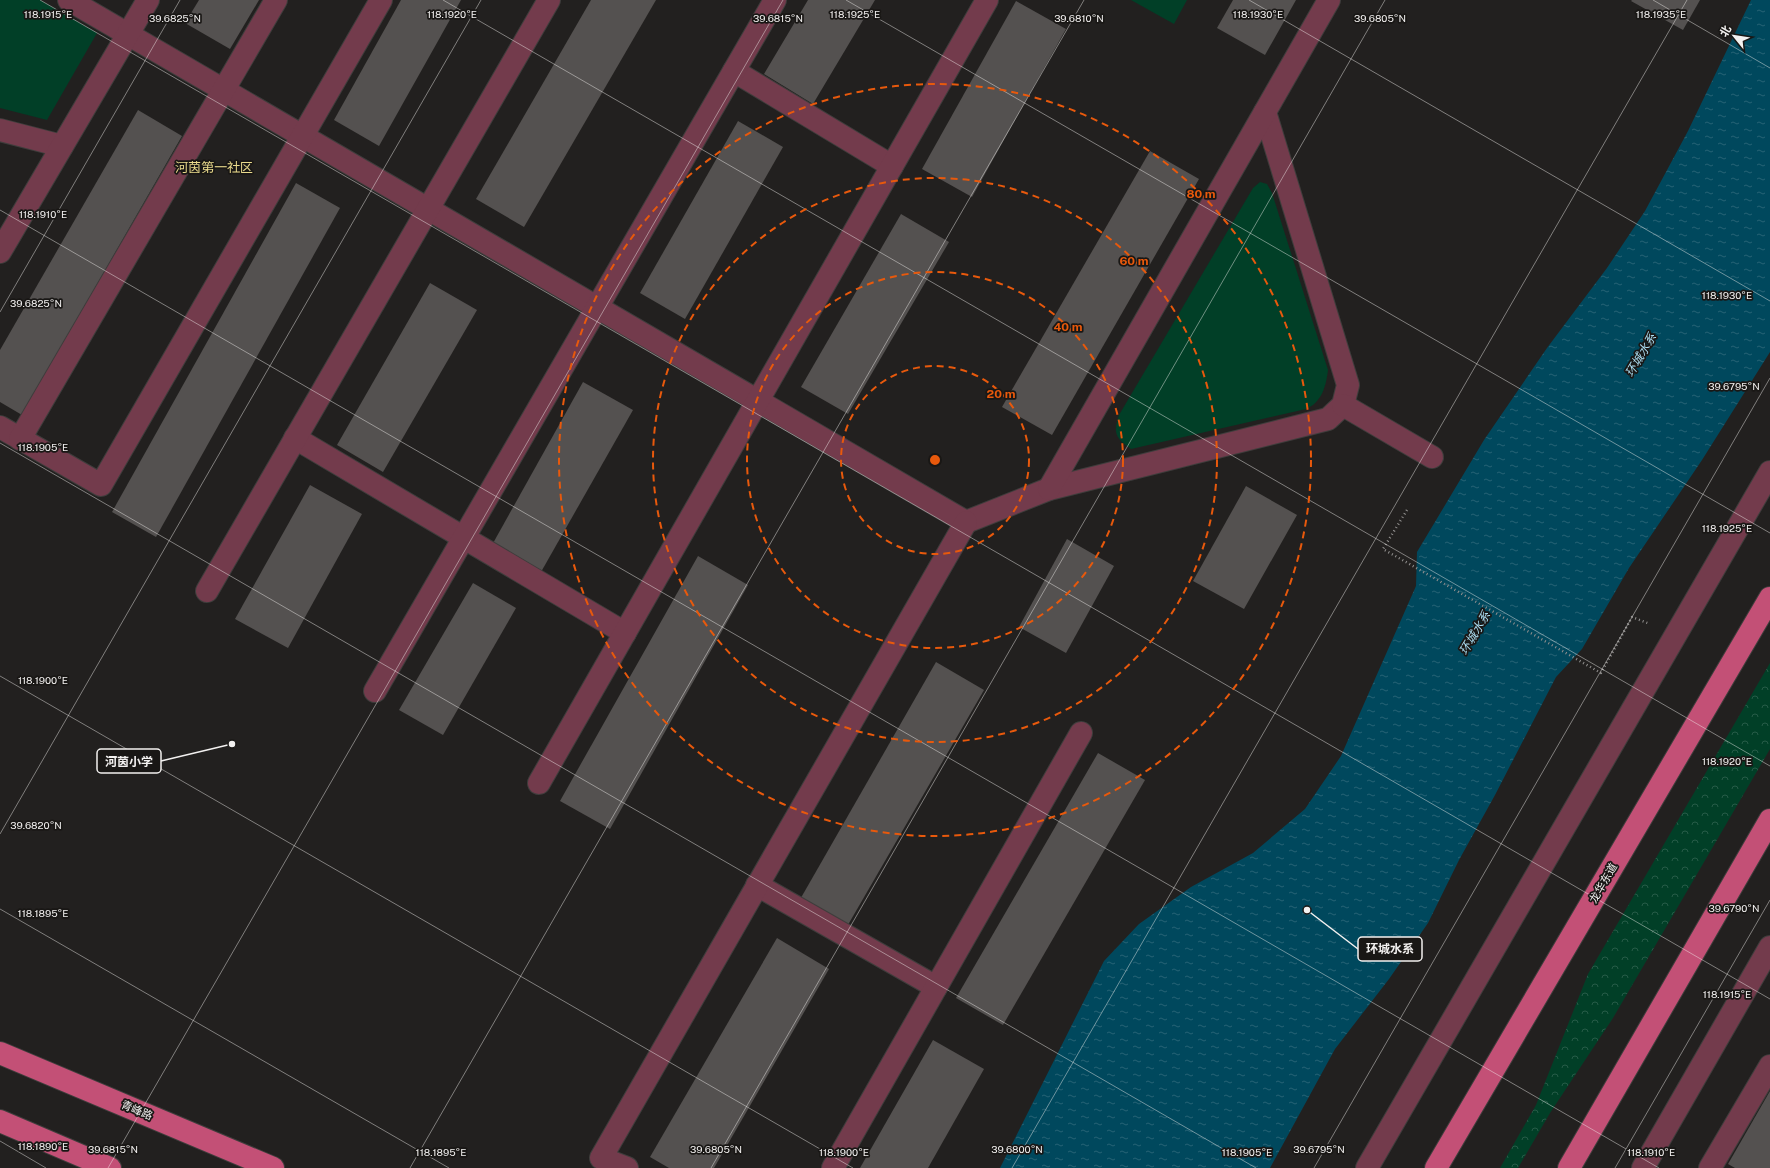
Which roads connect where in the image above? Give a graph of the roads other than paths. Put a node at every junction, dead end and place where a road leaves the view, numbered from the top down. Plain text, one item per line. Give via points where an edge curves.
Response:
1 (69, 0) edge
2 (148, 0) edge
3 (276, 0) edge
4 (381, 0) edge
5 (549, 0) edge
6 (775, 0) edge
7 (987, 0) edge
8 (1329, 0) edge
9 (128, 34) junction
10 (734, 71) junction
11 (224, 90) junction
12 (1265, 112) junction
13 (0, 130) edge
14 (303, 136) junction
15 (62, 146) junction
16 (892, 166) junction
17 (428, 209) junction
18 (0, 252) edge
19 (597, 307) junction
20 (758, 401) junction
21 (1343, 405) junction
22 (0, 427) edge
23 (295, 438) junction
24 (20, 439) junction
25 (1432, 457) dead end
26 (1770, 472) edge
27 (1049, 490) junction
28 (966, 522) junction
29 (464, 538) junction
30 (207, 591) dead end
31 (1770, 598) edge
32 (625, 633) junction
33 (375, 691) dead end
34 (1081, 733) dead end
35 (539, 783) dead end
36 (1770, 820) edge
37 (757, 885) junction
38 (1770, 947) edge
39 (936, 987) junction
40 (0, 1053) edge
41 (1770, 1066) edge
42 (0, 1121) edge
43 (1648, 1167) edge
44 (110, 1168) edge
45 (273, 1168) edge
46 (627, 1168) edge
47 (833, 1168) edge
48 (1367, 1168) edge
49 (1436, 1168) edge
50 (1569, 1168) edge
51 (1710, 1168) edge

1 - 9 street
2 - 9 street
3 - 11 street
4 - 14 street
5 - 17 street
6 - 10 street
7 - 16 street
8 - 12 street
9 - 11 street
9 - 15 street
10 - 16 street
10 - 19 street
11 - 14 street
11 - 24 street
12 - 21 street via 1348,385
12 - 27 street
13 - 15 street
14 - 17 street
14 - 24 street via 100,486
15 - 18 street
16 - 20 street
17 - 19 street
17 - 23 street
19 - 20 street
19 - 29 street
20 - 28 street
20 - 32 street
21 - 25 street
21 - 27 street via 1328,420
22 - 24 street
23 - 29 street
23 - 30 street
26 - 48 street
27 - 28 street
28 - 37 street
29 - 32 street
29 - 33 street
31 - 49 main road, 龙华东道
32 - 35 street
34 - 39 street
36 - 50 main road
37 - 39 street
37 - 46 street via 601,1158
38 - 43 street
39 - 47 street
40 - 45 main road, 青峰路
41 - 51 street
42 - 44 main road

